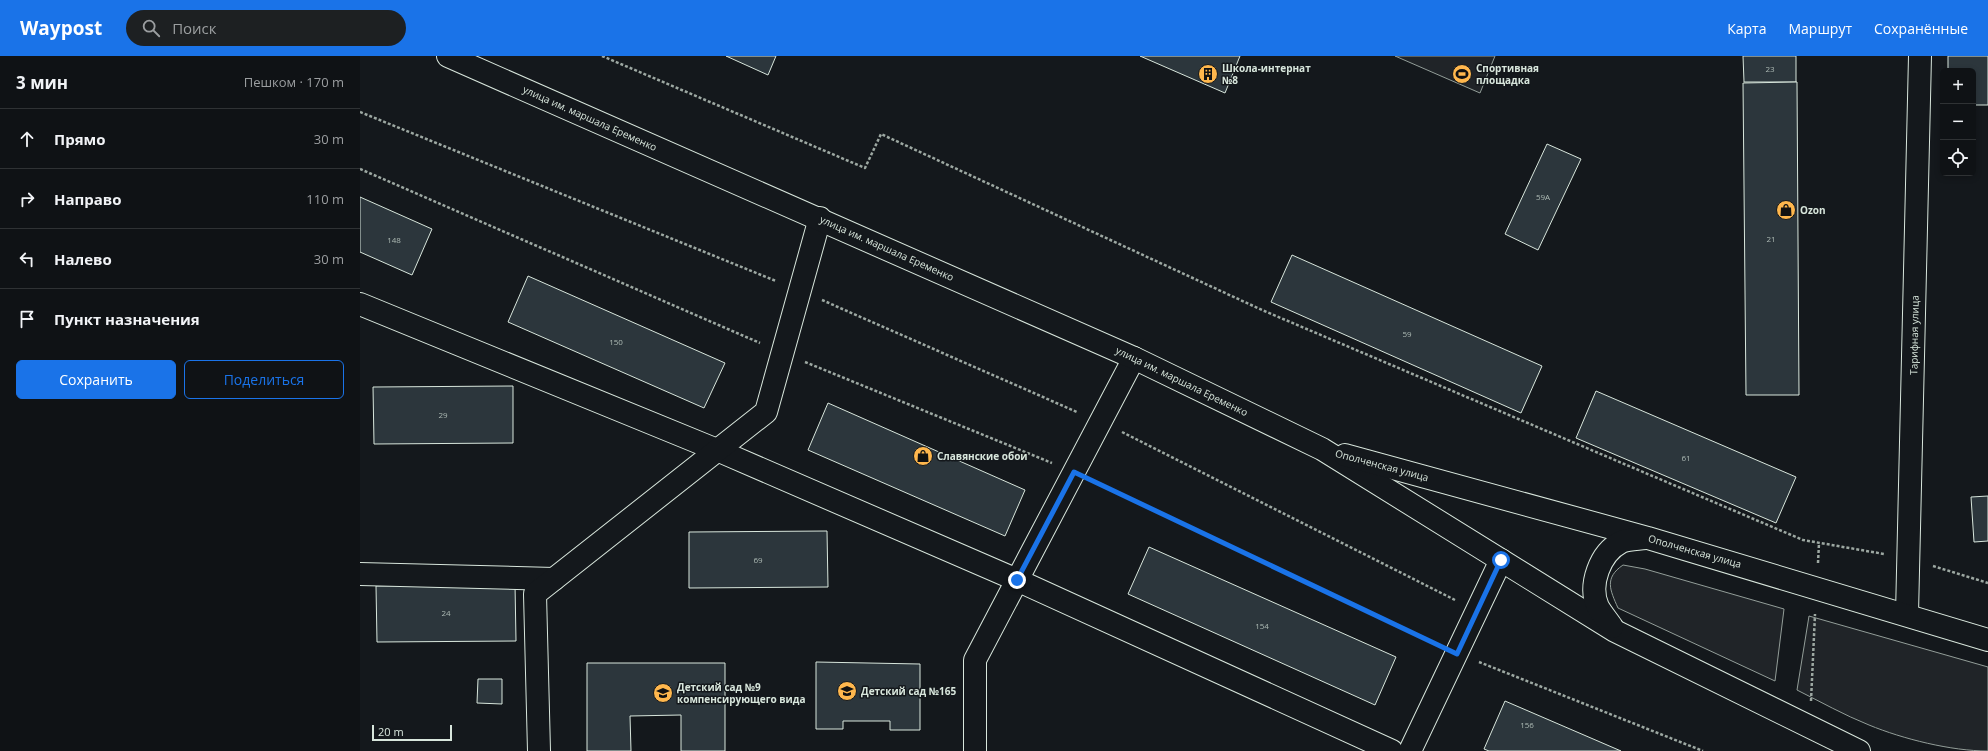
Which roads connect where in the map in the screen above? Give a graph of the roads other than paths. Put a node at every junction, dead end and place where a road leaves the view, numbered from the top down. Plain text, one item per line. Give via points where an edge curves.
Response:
1 (448, 56) edge
2 (1920, 56) edge
3 (820, 218) junction
4 (360, 304) edge
5 (1134, 358) junction
6 (1322, 449) junction
7 (717, 450) junction
8 (1648, 538) junction
9 (1501, 560) junction
10 (360, 574) edge
11 (554, 579) junction
12 (1017, 580) junction
13 (1907, 614) junction
14 (1615, 631) junction
15 (1988, 640) edge
16 (539, 751) edge
17 (975, 751) edge
18 (1392, 751) edge
19 (1410, 751) edge
20 (1859, 751) edge

1 - 3 main road, улица им. маршала Еременко
2 - 13 main road, Тарифная улица
3 - 5 main road, улица им. маршала Еременко
3 - 7 main road via 766,412
4 - 7 main road
5 - 6 main road, улица им. маршала Еременко
5 - 12 main road
6 - 8 main road, Ополченская улица
6 - 9 main road, Ополченская улица
7 - 11 main road
7 - 12 main road
8 - 13 main road, Ополченская улица
8 - 14 main road via 1622,542 1608,552 1596,578 1594,589 1598,606
9 - 14 main road, Ополченская улица
9 - 19 main road
10 - 11 main road
11 - 16 main road via 535,594
12 - 17 main road via 975,660
12 - 18 main road
13 - 15 main road, Ополченская улица
14 - 20 main road, Ополченская улица

